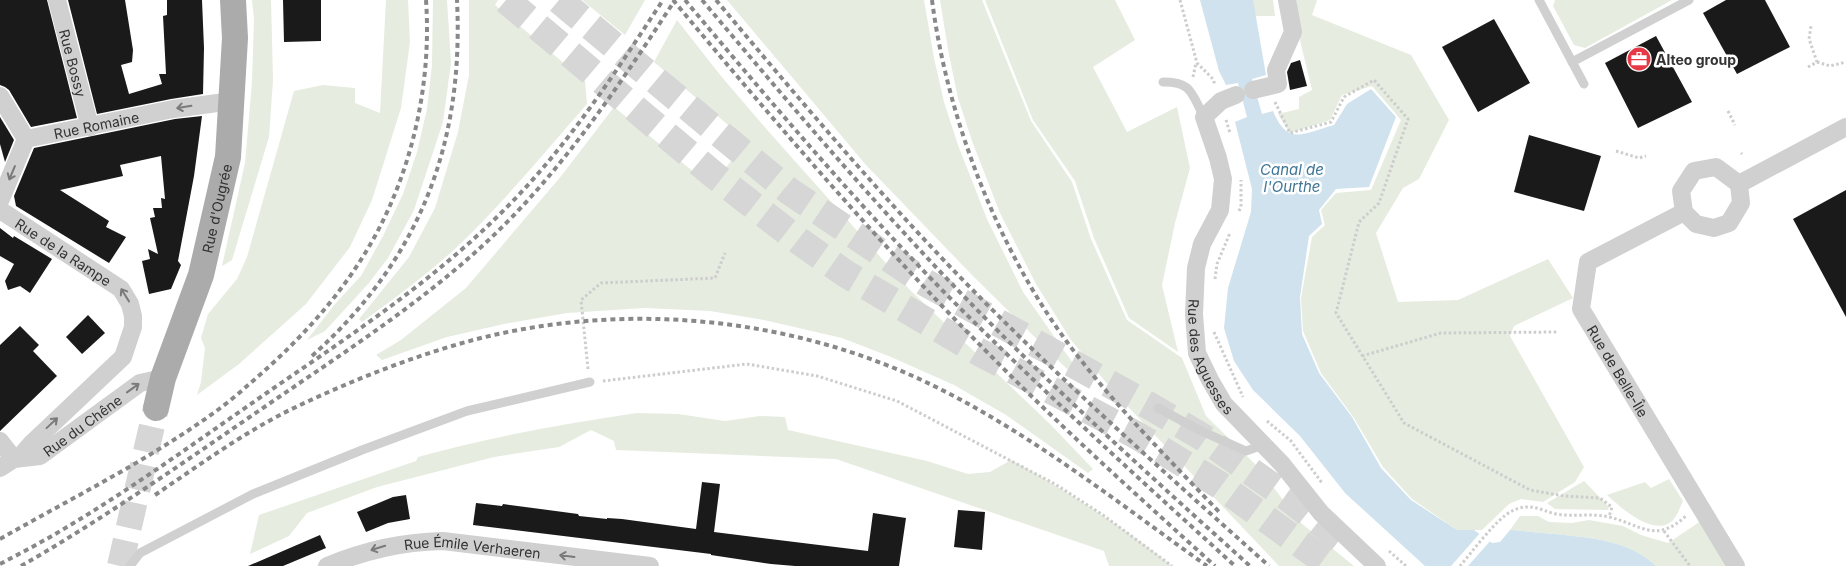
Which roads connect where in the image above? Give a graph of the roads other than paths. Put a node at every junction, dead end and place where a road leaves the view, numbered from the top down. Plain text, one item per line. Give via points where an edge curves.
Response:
1 (57, 0) edge
2 (233, 0) edge
3 (1287, 0) edge
4 (1539, 0) edge
5 (1689, 0) edge
6 (1572, 62) junction
7 (1163, 82) dead end
8 (1584, 84) dead end
9 (0, 96) edge
10 (232, 101) junction
11 (1204, 117) junction
12 (1846, 126) edge
13 (90, 127) junction
14 (26, 139) junction
15 (1739, 184) junction
16 (0, 202) edge
17 (0, 210) edge
18 (1684, 212) junction
19 (164, 378) junction
20 (590, 382) road end
21 (156, 408) tunnel mouth
22 (1158, 408) dead end
23 (0, 441) edge
24 (1263, 444) junction
25 (11, 462) edge
26 (130, 566) edge
27 (327, 566) edge
28 (650, 566) edge
29 (1377, 566) edge
30 (1736, 566) edge

1 - 13 street, Rue Bossy
2 - 10 main road, Rue d'Ougrée
3 - 11 street via 1293,32 1276,70 1278,84 1244,93
4 - 6 lane
5 - 6 lane
6 - 8 lane
7 - 11 lane via 1177,82 1189,88
9 - 14 street
10 -> 13 street, Rue Romaine via 174,109
10 - 19 main road, Rue d'Ougrée via 228,157 216,216 201,275
11 - 24 street, Rue des Aguesses via 1223,179 1220,210 1202,244 1196,268 1194,314 1197,353 1224,404
12 - 15 street
13 - 14 street, Rue Romaine
14 -> 16 street
15 - 18 street via 1742,203 1729,223 1714,228 1696,224
15 - 18 street via 1716,167 1694,171 1681,191
25 -> 17 street, Rue de la Rampe via 124,357 133,316 121,288
18 - 30 street, Rue de Belle-Île via 1588,262 1581,309
19 - 21 main road, Rue d'Ougrée
25 -> 19 street, Rue du Chêne via 40,456 140,383
20 - 26 lane via 467,411 362,450 253,494 140,553
22 - 24 lane via 1246,451
23 - 25 street
24 - 29 street, Rue des Aguesses via 1321,513
28 -> 27 street, Rue Émile Verhaeren via 443,541 386,546

